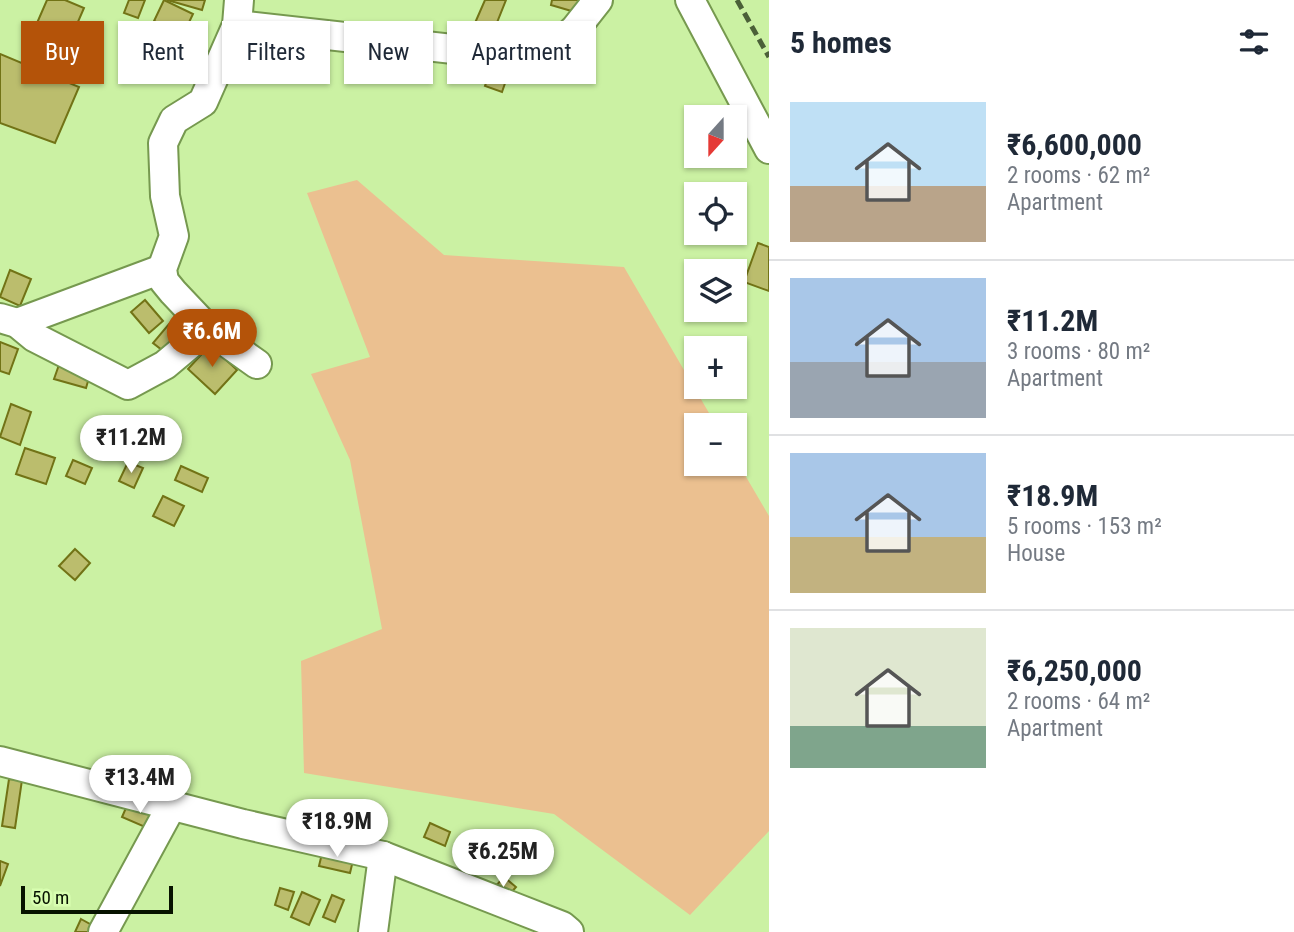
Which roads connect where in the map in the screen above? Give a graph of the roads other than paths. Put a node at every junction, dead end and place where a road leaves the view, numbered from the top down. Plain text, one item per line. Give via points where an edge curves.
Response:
1 (598, 0) edge
2 (690, 0) edge
3 (238, 13) edge
4 (769, 149) edge
5 (162, 269) junction
6 (8, 320) edge
7 (208, 328) junction
8 (257, 364) dead end
9 (0, 761) edge
10 (172, 805) junction
11 (383, 856) junction
12 (103, 932) edge
13 (373, 932) edge
14 (569, 932) edge

1 - 3 street via 550,53 525,57
2 - 4 street
3 - 5 street via 203,103 174,120 163,143 161,168 174,236
5 - 6 street
5 - 7 street via 164,281
6 - 7 street via 128,385 165,365
7 - 8 street
9 - 10 street
10 - 11 street
10 - 12 street
11 - 13 street
11 - 14 street

